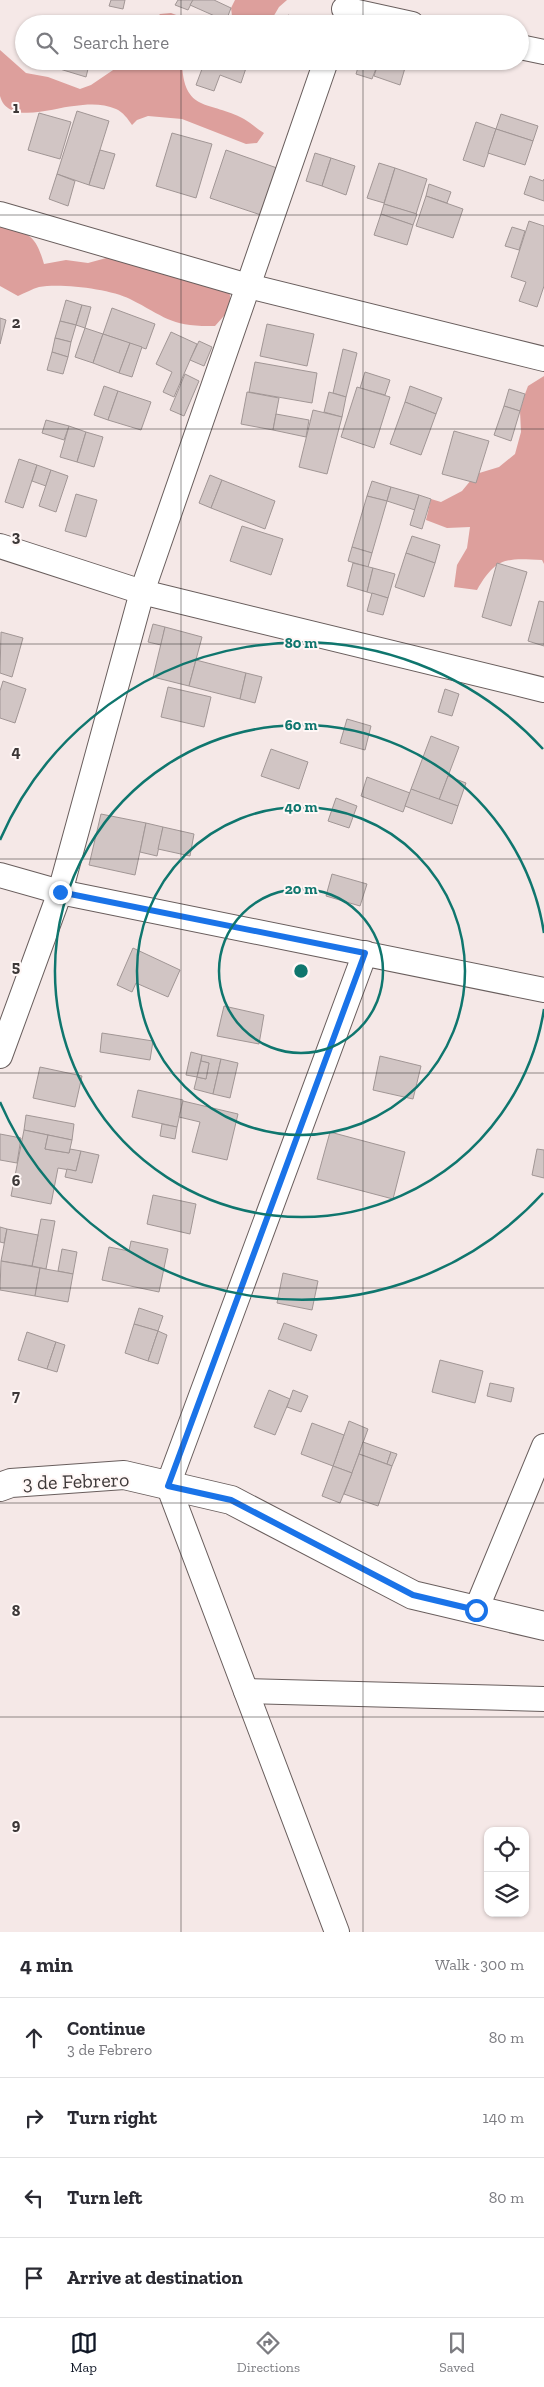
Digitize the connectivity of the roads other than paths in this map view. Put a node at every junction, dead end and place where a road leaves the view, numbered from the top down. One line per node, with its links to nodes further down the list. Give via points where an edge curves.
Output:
1 (343, 11): 2 (street)
2 (364, 15)
3 (529, 49): 4 (street)
4 (544, 52)
5 (323, 70): 7 (street)
6 (0, 214): 7 (street)
7 (248, 286): 8 (street); 10 (street)
8 (544, 359)
9 (0, 546): 10 (street)
10 (142, 592): 11 (street); 13 (street)
11 (544, 690)
12 (0, 875): 13 (street)
13 (60, 892): 14 (street); 16 (street)
14 (365, 953): 15 (street); 18 (street)
15 (544, 990)
16 (0, 1056)
17 (544, 1446): 20 (street)
18 (168, 1486): 19 (street, 3 de Febrero, via 124,1475 11,1483); 20 (street, 3 de Febrero, via 231,1500 413,1595); 22 (street)
19 (0, 1487)
20 (476, 1610): 21 (street, 3 de Febrero)
21 (544, 1626)
22 (246, 1691): 23 (street); 24 (street)
23 (544, 1700)
24 (338, 1932)

